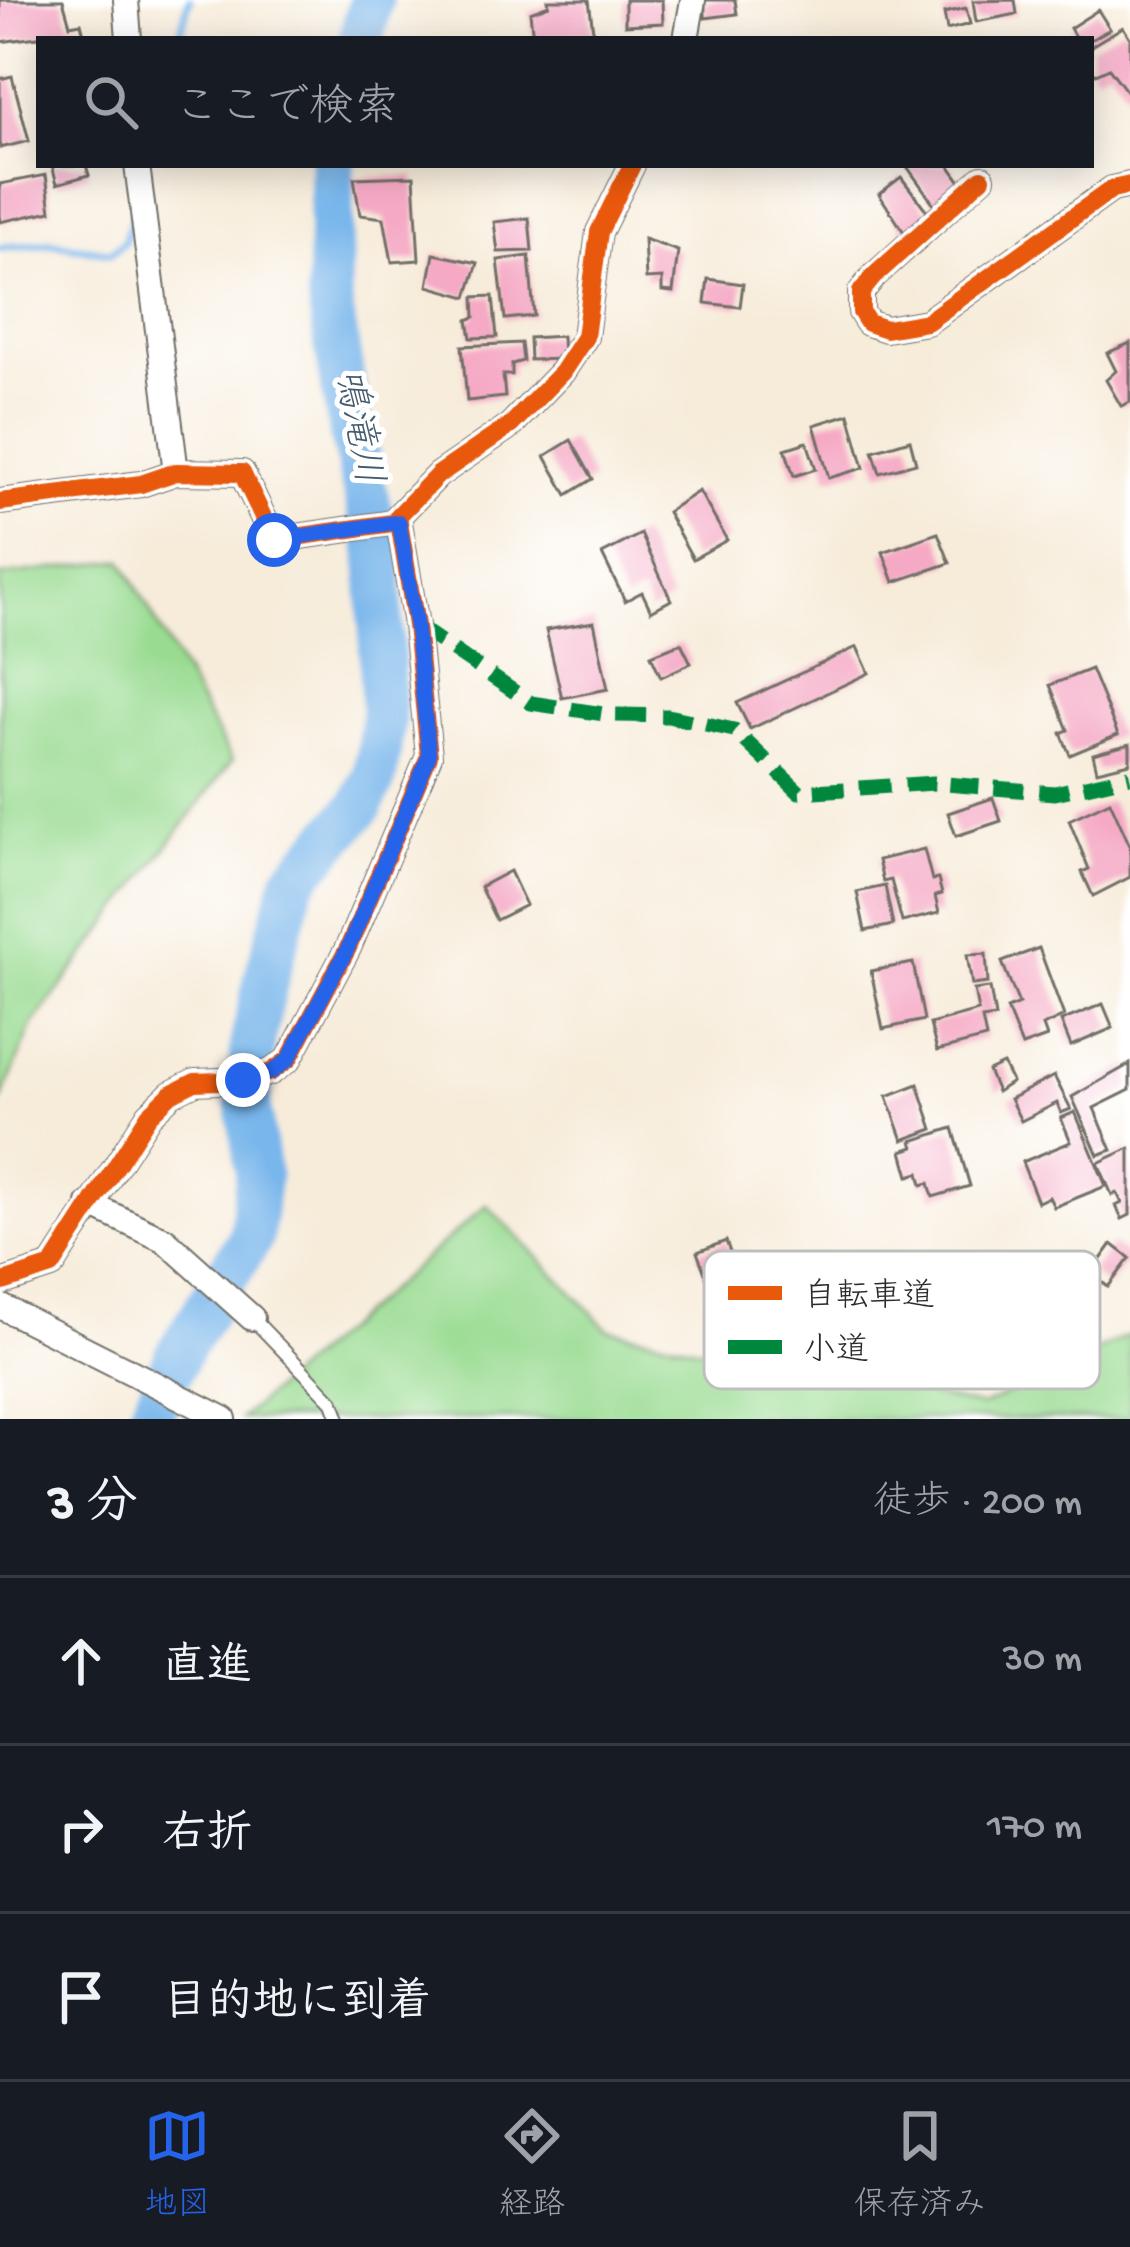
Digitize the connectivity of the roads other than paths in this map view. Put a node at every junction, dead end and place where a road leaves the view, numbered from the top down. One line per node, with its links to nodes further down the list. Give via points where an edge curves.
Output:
1 (126, 0): 3 (street)
2 (693, 0): 4 (street)
3 (128, 36)
4 (687, 36)
5 (137, 168): 9 (street)
6 (631, 168): 11 (street, via 599,232 585,337 511,425 438,475)
7 (982, 178): 8 (street, via 874,275 861,292 868,323 927,322 1112,189)
8 (1130, 185)
9 (176, 472): 10 (street); 11 (street, via 242,473 274,540)
10 (0, 502)
11 (399, 522): 12 (street, via 429,756 348,948 289,1059 272,1072 195,1082 171,1094)
12 (89, 1204): 13 (street, via 52,1266); 15 (street, via 165,1240)
13 (0, 1283)
14 (0, 1306): 16 (street)
15 (252, 1318): 17 (lane, via 333,1402)
16 (224, 1419)
17 (339, 1419)

